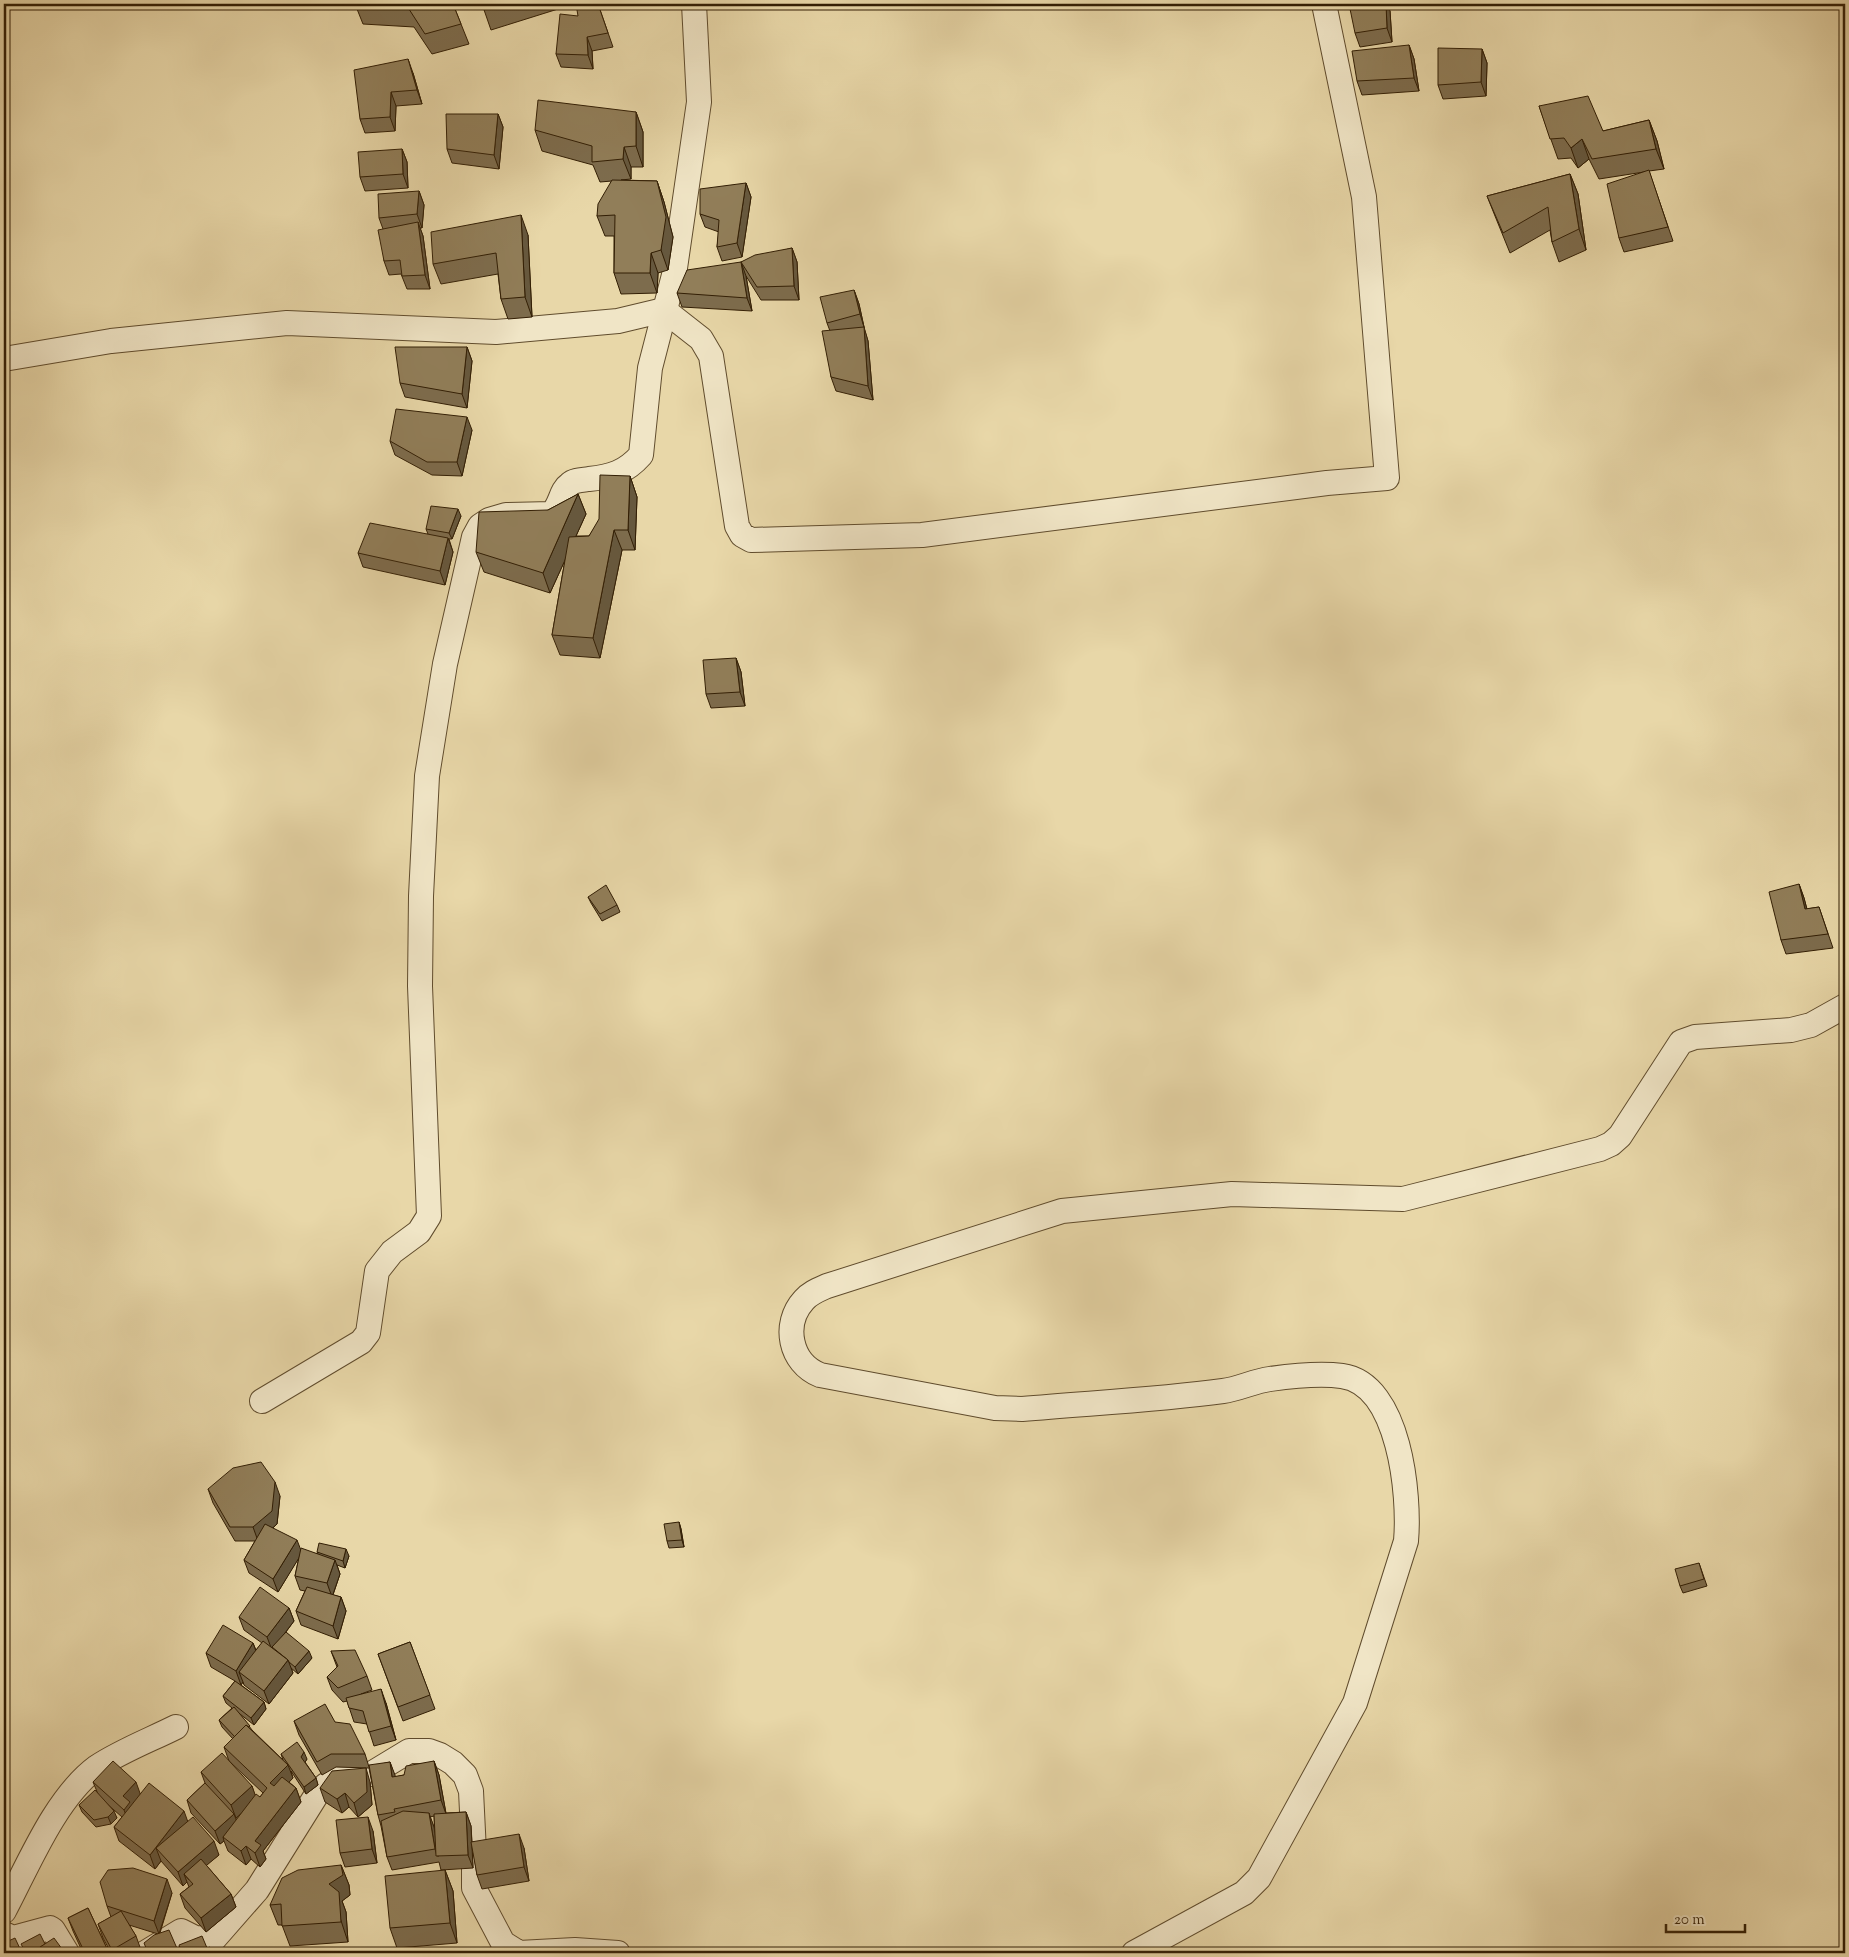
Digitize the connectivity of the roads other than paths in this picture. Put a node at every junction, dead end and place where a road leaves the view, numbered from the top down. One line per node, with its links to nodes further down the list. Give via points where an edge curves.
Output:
1 (694, 4): 3 (street, via 700,102 674,275)
2 (1324, 4): 3 (street, via 1364,197 1387,478 922,535 751,540 742,535 737,526 711,356 701,339)
3 (664, 310): 4 (street, via 618,321 496,332 287,323 111,341); 6 (street, via 650,368 641,455 611,477 571,482 551,514 506,515 489,520 474,536 445,664 427,776 420,986 428,1216 419,1232 392,1252 377,1271 368,1333 361,1342)
4 (4, 359)
5 (1845, 1006): 14 (street, via 1800,1028 1695,1037 1681,1042 1620,1136 1600,1149 1402,1199 1232,1194 1062,1211 827,1286 811,1293 803,1301 791,1324 794,1350 808,1370 820,1375 995,1408 1022,1409 1223,1391 1270,1379 1343,1376 1366,1387 1387,1414 1402,1473 1408,1522 1406,1541 1356,1703 1259,1878 1244,1893)
6 (262, 1401)
7 (176, 1727): 8 (street, via 104,1763 74,1788)
8 (4, 1911)
9 (4, 1934): 11 (street, via 13,1938 50,1928)
10 (571, 1951): 12 (street, via 519,1953 504,1943 474,1888 470,1791 464,1775 440,1755 429,1751 410,1751 371,1774 341,1777 326,1785 317,1794 257,1890 214,1939 195,1938 181,1931); 13 (street)
11 (67, 1953)
12 (145, 1953)
13 (618, 1953)
14 (1134, 1953)

